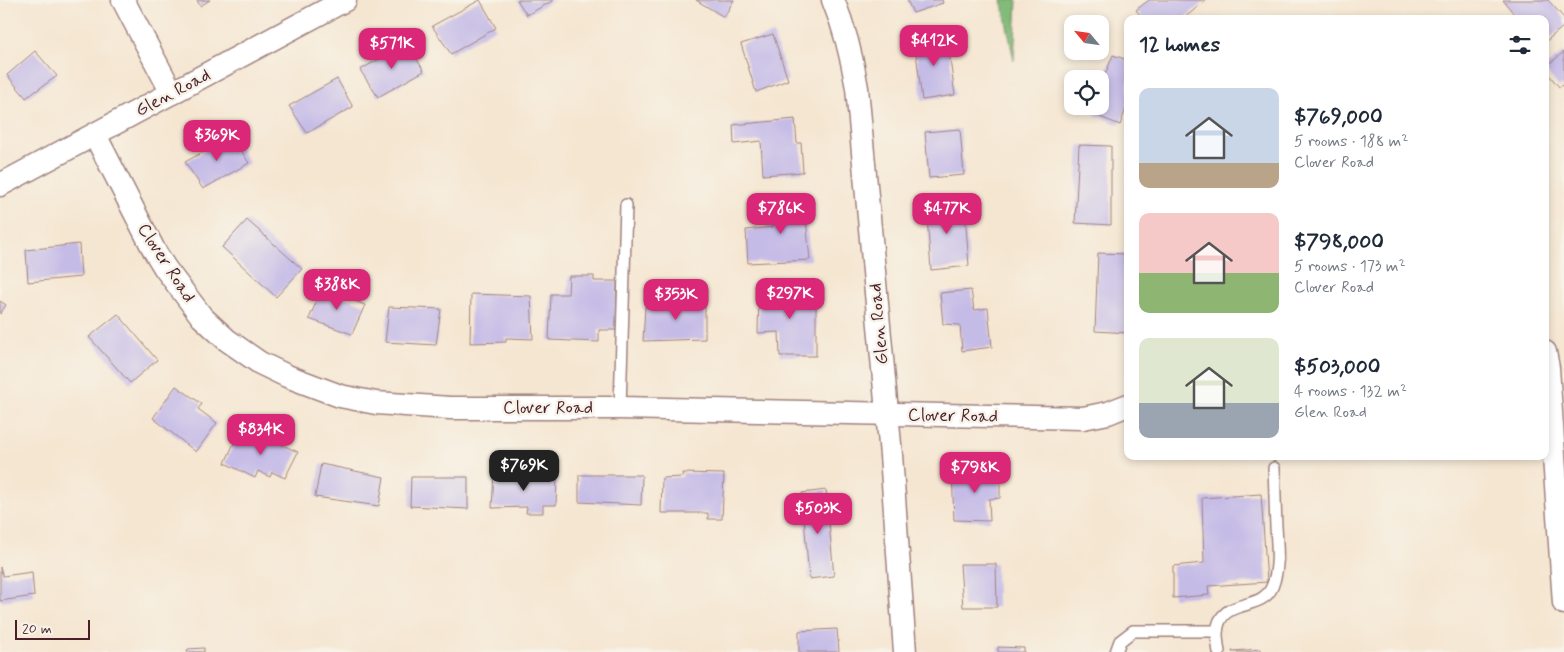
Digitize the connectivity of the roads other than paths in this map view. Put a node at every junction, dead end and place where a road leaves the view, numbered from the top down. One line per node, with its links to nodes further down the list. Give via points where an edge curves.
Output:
1 (123, 0): 4 (street)
2 (345, 0): 4 (street, Glen Road)
3 (833, 0): 11 (street, Glen Road, via 844,26 857,88)
4 (172, 93): 5 (street, Glen Road)
5 (95, 135): 6 (street, Glen Road); 10 (street, Clover Road, via 165,268 202,317 226,340 260,363 340,396 376,404 450,408)
6 (0, 185)
7 (626, 205): 10 (lane)
8 (1549, 383): 13 (street)
9 (1124, 407): 11 (street, Clover Road, via 1083,418)
10 (620, 408): 11 (street, Clover Road)
11 (887, 414): 15 (street, Glen Road)
12 (1274, 468): 14 (lane, via 1278,567 1271,589 1263,598 1232,608 1222,616)
13 (1564, 603)
14 (1217, 631): 16 (lane, via 1133,631 1120,641); 17 (lane)
15 (905, 652)
16 (1116, 652)
17 (1219, 652)

